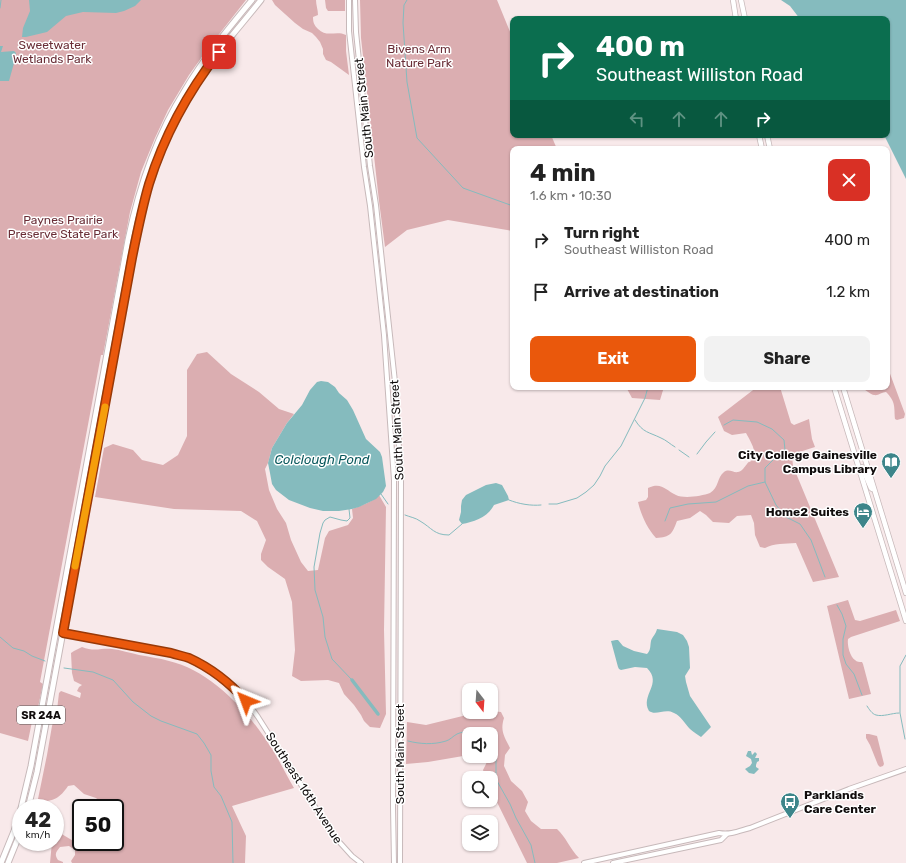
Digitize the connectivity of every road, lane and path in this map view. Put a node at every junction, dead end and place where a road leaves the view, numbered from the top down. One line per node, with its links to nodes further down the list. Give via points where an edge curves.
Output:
1 (252, 0): 7 (highway)
2 (261, 0): 10 (highway)
3 (349, 0): 11 (main road, South Main Street)
4 (355, 0): 12 (main road, South Main Street)
5 (733, 0): 8 (main road)
6 (741, 0): 9 (main road)
7 (242, 13): 10 (highway); 19 (highway, via 207,56 178,101 157,143 143,181 128,240)
8 (736, 16)
9 (744, 16)
10 (247, 17): 20 (highway, via 190,94 171,129 155,168 141,211)
11 (349, 21): 12 (main road); 14 (main road, South Main Street)
12 (355, 21): 13 (main road, South Main Street)
13 (362, 91): 14 (main road); 26 (main road, South Main Street, via 395,382 401,480)
14 (356, 92): 25 (main road, South Main Street, via 384,335 394,480)
15 (835, 390): 18 (main road)
16 (844, 390): 17 (main road)
17 (854, 422): 18 (main road); 22 (main road)
18 (846, 425): 21 (main road)
19 (90, 449): 20 (highway); 29 (highway)
20 (96, 451): 30 (highway)
21 (858, 464): 22 (main road, via 861,465); 24 (main road)
22 (874, 491): 23 (main road)
23 (877, 499): 24 (main road); 27 (main road)
24 (869, 501): 28 (main road)
25 (394, 571): 26 (main road); 31 (main road, South Main Street)
26 (400, 571): 32 (main road, South Main Street)
27 (906, 593)
28 (906, 621)
29 (56, 632): 30 (main road, Southeast 16th Avenue); 36 (highway, SR 24A)
30 (63, 633): 37 (highway, SR 24A); 46 (main road, Southeast 16th Avenue, via 171,653 188,658 222,678 235,689 258,717 333,835)
31 (394, 675): 32 (main road); 33 (main road, South Main Street)
32 (400, 676): 34 (main road, South Main Street)
33 (394, 768): 34 (main road); 38 (main road, South Main Street)
34 (400, 768): 39 (main road, South Main Street)
35 (906, 769): 40 (main road)
36 (23, 799)
37 (30, 799)
38 (393, 807): 39 (main road); 47 (main road, South Main Street)
39 (400, 808): 48 (main road, South Main Street)
40 (728, 834): 49 (main road, via 719,833); 50 (main road, via 721,840)
41 (12, 836): 42 (highway, SR 24A)
42 (10, 842): 44 (highway, SR 24A)
43 (13, 851): 45 (highway)
44 (1, 863)
45 (8, 863)
46 (361, 863)
47 (393, 863)
48 (400, 863)
49 (584, 863)
50 (613, 863)

